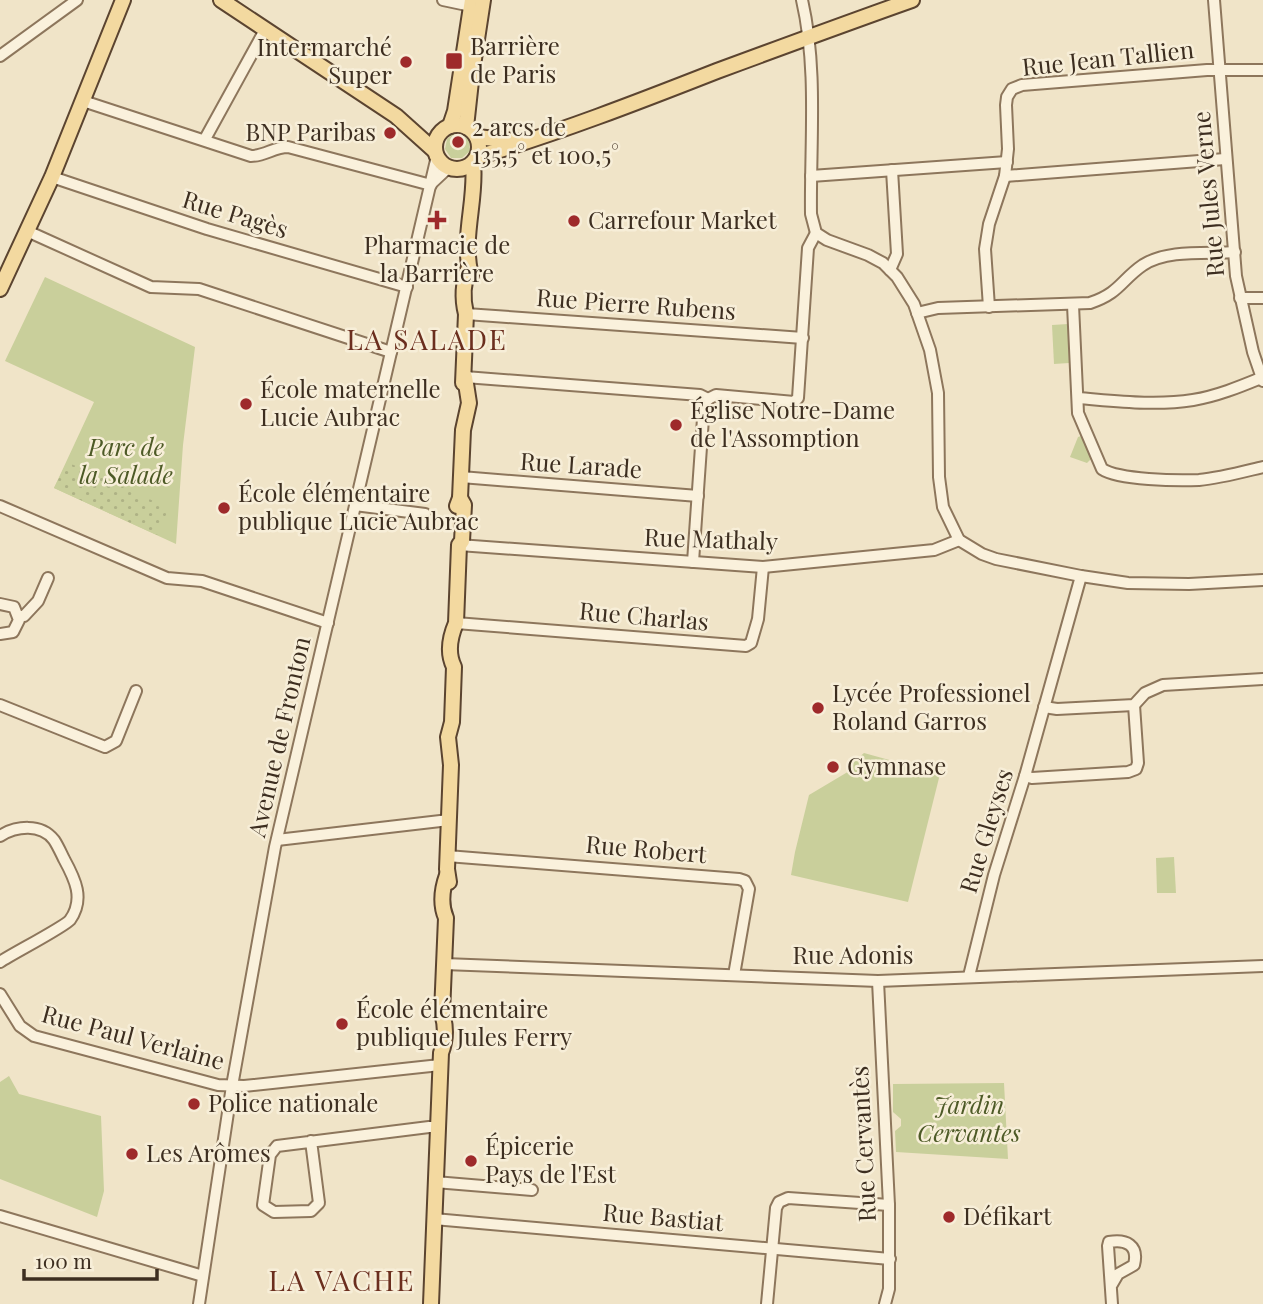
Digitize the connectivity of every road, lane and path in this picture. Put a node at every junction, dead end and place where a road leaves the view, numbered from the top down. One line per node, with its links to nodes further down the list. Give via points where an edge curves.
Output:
1 (77, 0): 11 (street)
2 (123, 0): 14 (main road)
3 (221, 0): 9 (main road)
4 (443, 0): 8 (street)
5 (802, 0): 10 (street)
6 (912, 0): 10 (main road)
7 (1214, 0): 12 (street, Rue Jules Verne)
8 (477, 4): 16 (main road, via 455,111); 17 (main road)
9 (265, 30): 15 (main road); 18 (street)
10 (809, 37): 19 (main road); 26 (street)
11 (0, 56)
12 (1220, 70): 13 (street); 21 (street, Rue Jules Verne); 23 (street, Rue Jean Tallien, via 1012,89 1007,97)
13 (1263, 70)
14 (83, 100): 18 (street); 28 (main road)
15 (396, 116): 16 (main road); 20 (main road)
16 (447, 128): 17 (main road); 20 (main road, via 436,139)
17 (472, 132): 19 (main road); 22 (main road, via 479,148)
18 (205, 139): 29 (street, via 251,156 288,147)
19 (523, 142): 22 (main road)
20 (436, 153): 24 (main road); 29 (street, Avenue de Fronton)
21 (1225, 159): 27 (street); 33 (street, Rue Jules Verne)
22 (475, 160): 24 (main road); 30 (main road)
23 (1007, 162): 25 (street); 27 (street, Rue Jean Tallien)
24 (453, 168): 29 (street); 30 (main road, via 467,196)
25 (892, 170): 26 (street); 34 (street, via 897,254)
26 (811, 176): 32 (street)
27 (1005, 176): 40 (street, Rue Jean Tallien, via 986,237)
28 (52, 177): 31 (main road); 35 (street, Rue Pagès, via 207,229)
29 (431, 184): 35 (street, Avenue de Fronton)
30 (470, 218): 42 (main road)
31 (27, 231): 36 (main road); 44 (street, via 151,287 212,292)
32 (816, 233): 34 (street, via 875,258); 43 (street, via 808,248)
33 (1235, 252): 37 (street, Rue Jules Verne); 39 (street, via 1165,257 1138,269 1105,298)
34 (891, 270): 41 (street)
35 (407, 287): 44 (street, Avenue de Fronton)
36 (0, 289)
37 (1240, 298): 38 (street); 46 (street, Rue Jules Verne)
38 (1263, 298)
39 (1073, 305): 40 (street); 48 (street)
40 (989, 307): 41 (street)
41 (917, 313): 55 (street, via 938,393 943,507)
42 (467, 314): 43 (street, Rue Pierre Rubens); 45 (main road)
43 (803, 338): 47 (street, via 794,402)
44 (391, 352): 52 (street, Avenue de Fronton)
45 (465, 377): 47 (street); 50 (main road, via 460,402)
46 (1262, 380): 48 (street, via 1194,400 1140,403)
47 (708, 398): 51 (street)
48 (1078, 398): 49 (street, via 1080,421 1105,471 1198,480)
49 (1263, 467)
50 (461, 477): 51 (street, Rue Larade); 56 (main road)
51 (698, 496): 57 (street)
52 (355, 505): 54 (street); 64 (street, Avenue de Fronton)
53 (0, 506): 64 (street, via 167,578 202,581)
54 (425, 514)
55 (959, 540): 58 (street, Rue Mathaly, via 934,550); 59 (street, via 996,559)
56 (459, 545): 57 (street, Rue Mathaly); 65 (main road)
57 (693, 562): 58 (street, Rue Mathaly)
58 (763, 567): 65 (street, Rue Charlas, via 758,619 746,646)
59 (1081, 576): 61 (street, via 1154,584); 71 (street, Rue Gleyses)
60 (48, 578): 63 (street, via 38,601)
61 (1263, 580)
62 (0, 604): 63 (street, via 14,607)
63 (19, 616): 66 (street, via 16,629)
64 (328, 623): 75 (street, Avenue de Fronton)
65 (456, 623): 73 (main road, via 450,659 454,667 448,737)
66 (0, 634)
67 (1263, 679): 70 (street, via 1163,685 1145,693)
68 (136, 691): 69 (street, via 116,741 105,747)
69 (0, 705)
70 (1134, 705): 71 (street); 72 (street, via 1136,769)
71 (1044, 707): 72 (street, Rue Gleyses)
72 (1025, 776): 81 (street, Rue Gleyses)
73 (449, 820): 75 (street); 76 (main road)
74 (0, 836): 77 (street, via 26,827 53,838 79,891 69,922)
75 (277, 841): 85 (street, Avenue de Fronton)
76 (447, 856): 78 (main road, via 442,889); 80 (street, Rue Robert, via 745,881 750,889)
77 (0, 962)
78 (444, 964): 80 (street, Rue Adonis); 84 (main road, via 437,1044)
79 (1263, 966): 81 (street, Rue Adonis)
80 (734, 975): 82 (street, Rue Adonis)
81 (969, 976): 82 (street, Rue Adonis)
82 (878, 981): 90 (street, Rue Cervantès)
83 (0, 994): 85 (street, Rue Paul Verlaine, via 20,1026 34,1035)
84 (440, 1059): 85 (street, Rue Paul Verlaine); 86 (main road)
85 (232, 1086): 95 (street, Avenue de Fronton)
86 (437, 1127): 87 (street); 88 (main road)
87 (311, 1141): 87 (street, via 318,1203 311,1211 274,1212 263,1205 270,1155 277,1146)
88 (435, 1182): 89 (street); 92 (main road)
89 (532, 1190)
90 (889, 1205): 93 (street, via 788,1198 776,1208); 94 (street, Rue Cervantès)
91 (0, 1216): 95 (street)
92 (434, 1219): 93 (street, Rue Bastiat); 98 (main road)
93 (772, 1249): 94 (street, Rue Bastiat); 99 (street)
94 (890, 1259): 100 (street, Rue Cervantès)
95 (203, 1276): 97 (street, Avenue de Fronton)
96 (1111, 1286): 101 (street)
97 (198, 1304)
98 (431, 1304)
99 (767, 1304)
100 (885, 1304)
101 (1112, 1304)

